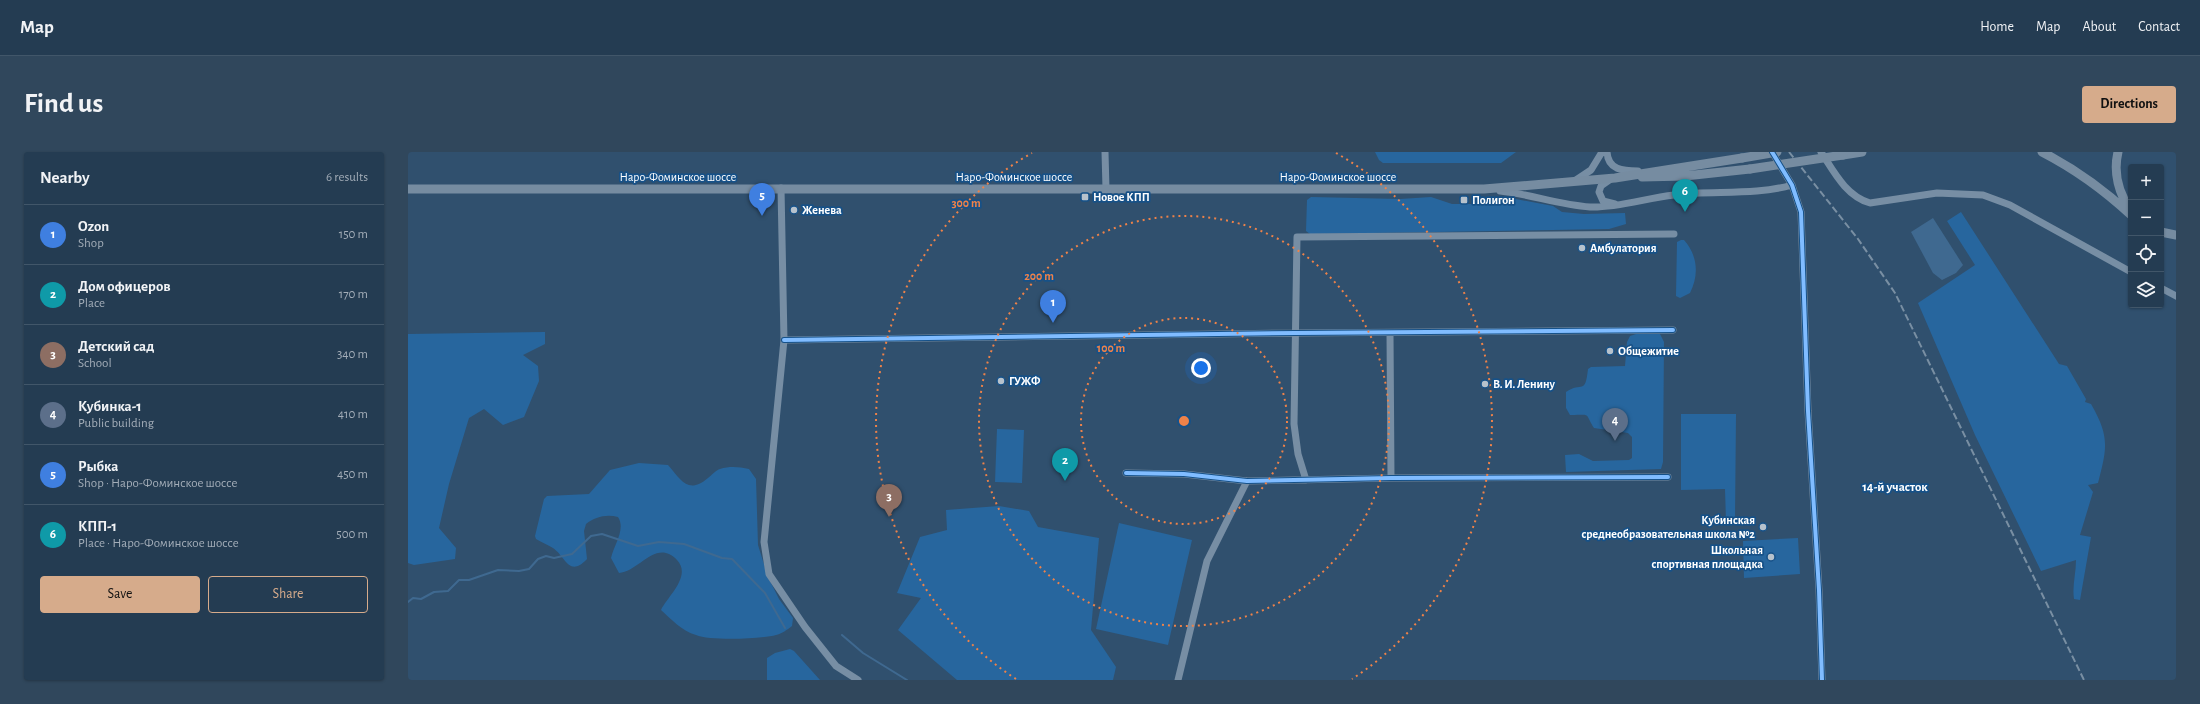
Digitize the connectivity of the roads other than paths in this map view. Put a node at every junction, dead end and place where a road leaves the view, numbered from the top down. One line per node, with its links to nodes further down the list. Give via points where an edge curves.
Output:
1 (1105, 152): 16 (street)
2 (1602, 152): 12 (street, via 1591,170)
3 (1607, 152): 10 (street, via 1614,168 1624,171)
4 (1772, 152): 13 (street)
5 (1777, 152): 10 (main road, Наро-Фоминское шоссе, bridge)
6 (1821, 152): 24 (street, via 1842,183 1860,200 1870,203 1937,194 1983,195 2010,205)
7 (1862, 152): 11 (main road, Наро-Фоминское шоссе, bridge, via 1685,176)
8 (2042, 152): 20 (main road, via 2068,165)
9 (2118, 152): 19 (main road, via 2117,175 2120,190)
10 (1648, 171): 11 (main road, Наро-Фоминское шоссе)
11 (1617, 178): 12 (main road, Наро-Фоминское шоссе); 18 (street, via 1600,186 1600,197 1608,203)
12 (1570, 183): 17 (main road, Наро-Фоминское шоссе)
13 (1792, 185): 18 (street, via 1770,190 1676,195); 38 (street, via 1801,212)
14 (782, 188): 15 (main road, Наро-Фоминское шоссе); 16 (main road, Наро-Фоминское шоссе); 30 (street)
15 (408, 189)
16 (1106, 189): 17 (main road, Наро-Фоминское шоссе)
17 (1484, 189): 18 (street, via 1522,193 1588,206 1606,207)
18 (1622, 204)
19 (2128, 205)
20 (2128, 212)
21 (2164, 233): 23 (main road)
22 (1674, 234): 28 (street, via 1297,237)
23 (2176, 235)
24 (2128, 270)
25 (2164, 290): 26 (street)
26 (2176, 296)
27 (1673, 330): 29 (street)
28 (1296, 333): 29 (street); 30 (street); 34 (street, via 1294,424 1298,454)
29 (1390, 333): 33 (street)
30 (784, 340): 36 (street, via 764,542 770,574 805,627 836,666)
31 (1126, 473): 35 (street, via 1184,474)
32 (1668, 477): 33 (street)
33 (1391, 478): 34 (street)
34 (1306, 480): 35 (street)
35 (1247, 481): 37 (street, via 1207,561)
36 (858, 680)
37 (1178, 680)
38 (1822, 680)

